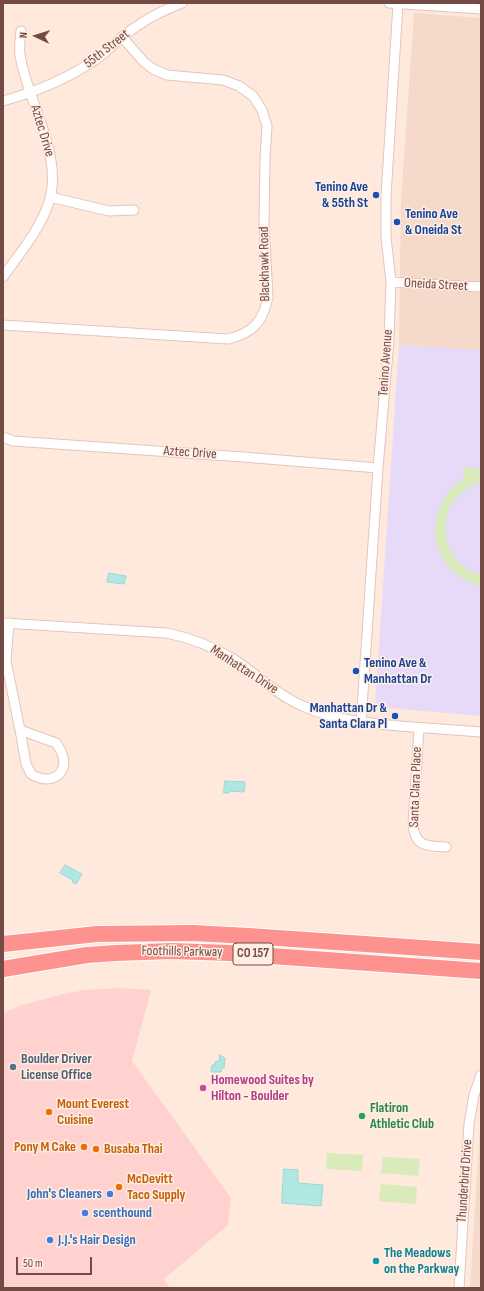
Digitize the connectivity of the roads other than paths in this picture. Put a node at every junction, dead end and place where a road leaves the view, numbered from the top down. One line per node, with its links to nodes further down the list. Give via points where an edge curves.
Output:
1 (182, 3): 5 (street, 55th Street, via 164,10)
2 (394, 3): 3 (street); 13 (street, Tenino Avenue, via 386,196 386,237)
3 (481, 9)
4 (21, 31): 6 (street, Aztec Drive, via 20,57)
5 (122, 37): 6 (street, 55th Street, via 97,59 79,70); 15 (street, Blackhawk Road, via 153,69 167,75 223,80 239,86 253,96 262,110 267,126 264,224 268,297 266,309 254,328 228,339)
6 (30, 92): 7 (street, 55th Street); 8 (street, 55th Street); 9 (street, Aztec Drive, via 51,155 53,177)
7 (3, 95)
8 (3, 101)
9 (50, 197): 10 (street, via 109,212); 11 (street, Aztec Drive, via 40,223)
10 (134, 210)
11 (7, 263): 12 (street, Aztec Drive)
12 (3, 277)
13 (391, 282): 14 (street, Oneida Street); 17 (street, Tenino Avenue)
14 (481, 287)
15 (3, 325)
16 (3, 437): 17 (street, Aztec Drive, via 13,441)
17 (378, 468): 19 (street, Tenino Avenue)
18 (6, 623): 19 (street, Manhattan Drive, via 181,636 208,645 232,659 274,691 304,707 328,716); 21 (street, via 6,662)
19 (361, 723): 20 (street, Manhattan Drive)
20 (419, 728): 22 (street, Manhattan Drive); 23 (street, Santa Clara Place, via 414,833 421,844)
21 (20, 730): 21 (street, via 26,764 31,774 46,779 54,778 62,772 63,757 56,743)
22 (481, 732)
23 (446, 847)
24 (3, 944): 25 (highway, Foothills Parkway / CO 157, via 97,934 193,933)
25 (481, 952)
26 (3, 969): 27 (highway, Foothills Parkway / CO 157, via 123,952 172,951)
27 (481, 971)
28 (481, 1075): 29 (street, Thunderbird Drive, via 474,1094 469,1124)
29 (459, 1288)

